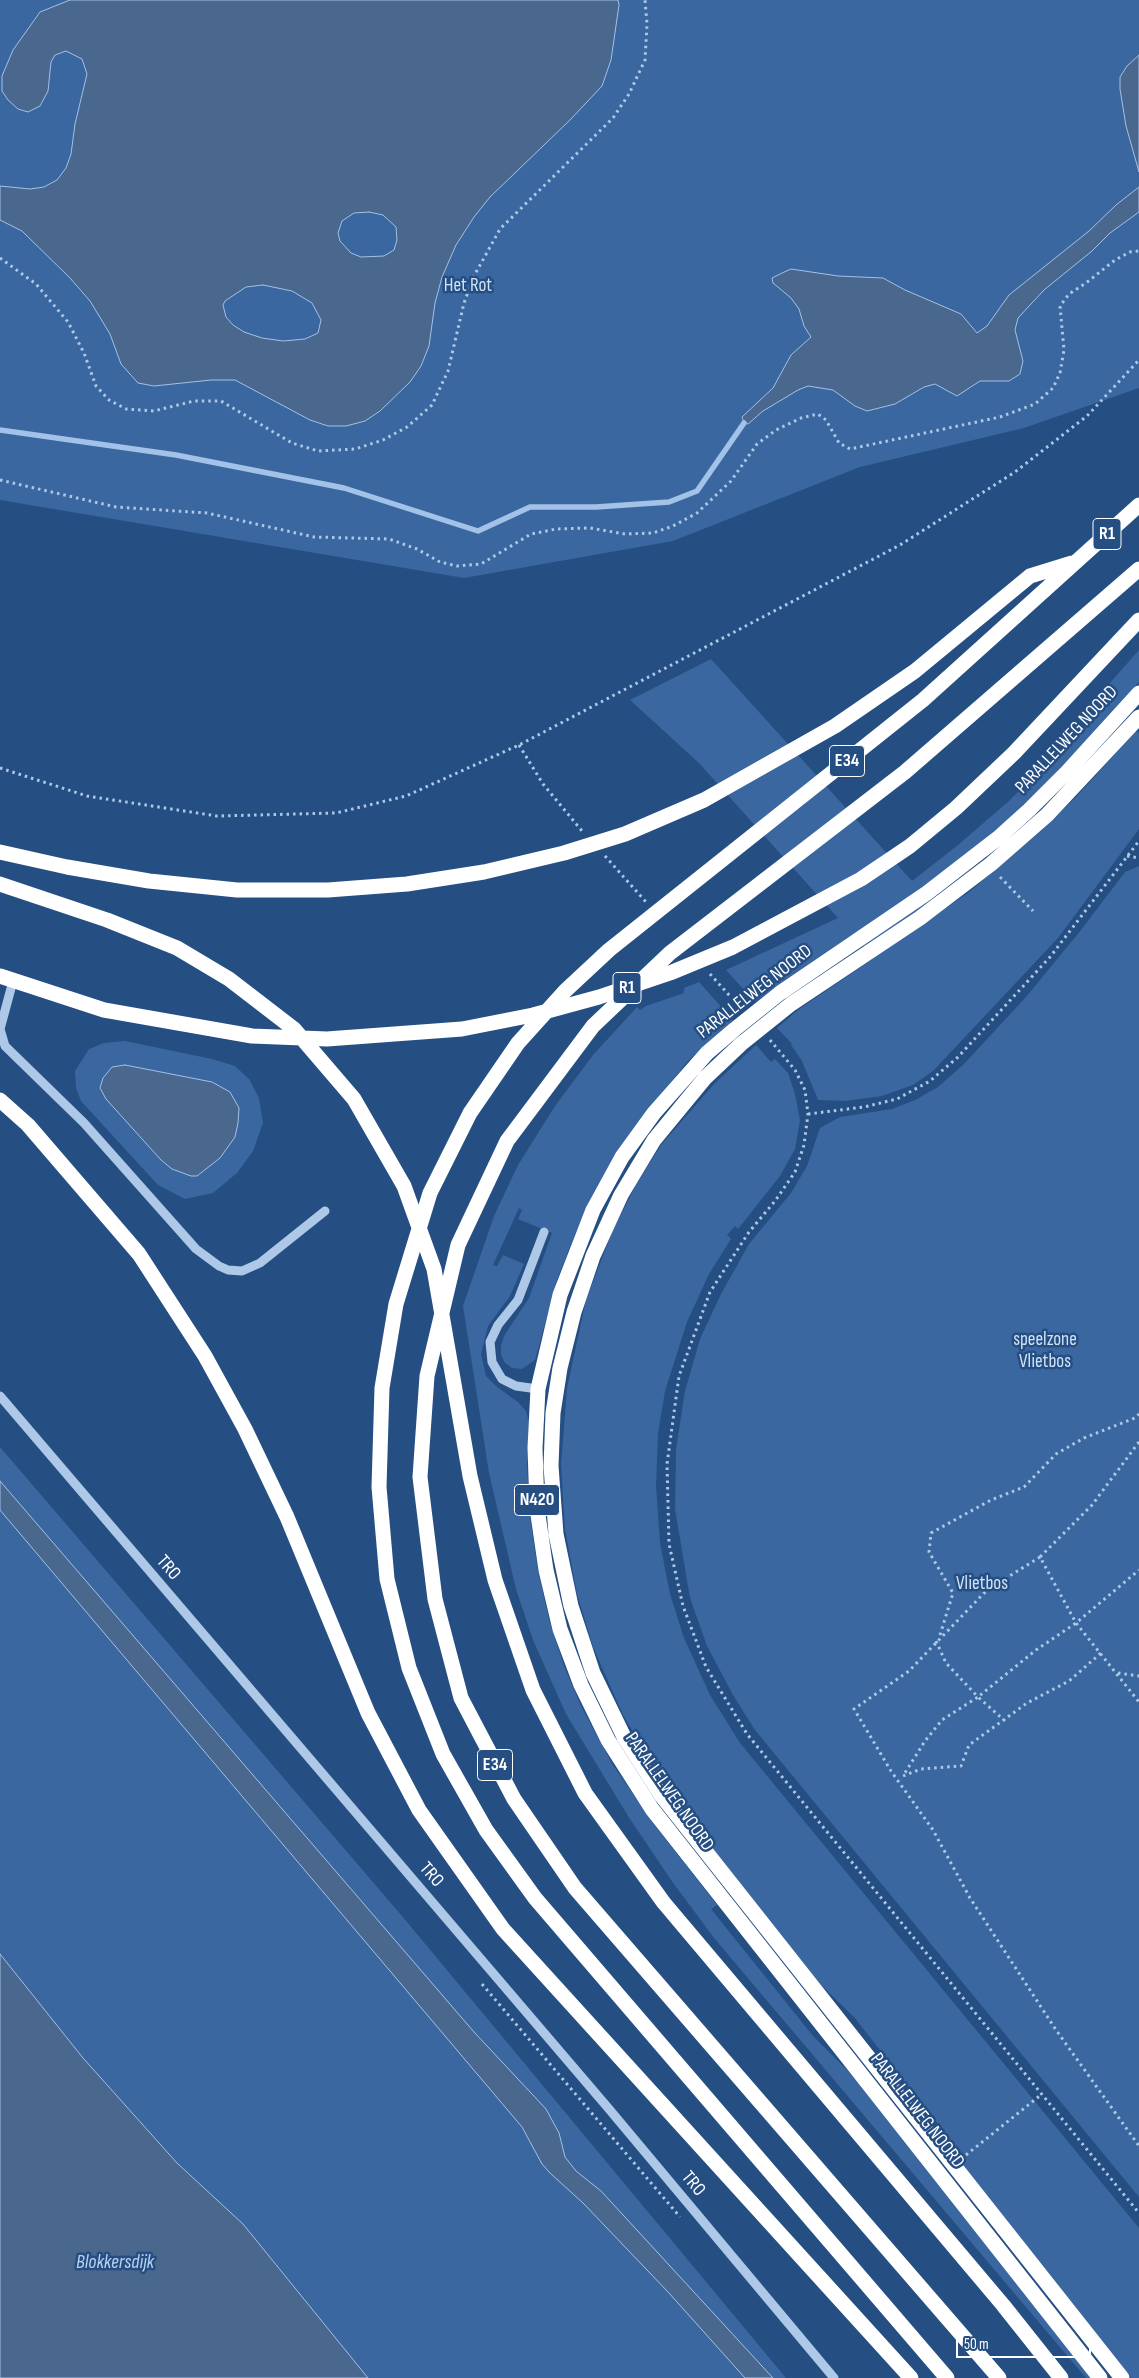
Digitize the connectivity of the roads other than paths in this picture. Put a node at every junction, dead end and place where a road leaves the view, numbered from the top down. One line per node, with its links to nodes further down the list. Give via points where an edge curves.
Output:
1 (1139, 505): 2 (highway, R1)
2 (1076, 562): 7 (highway, via 1030,576 914,671 835,726 704,800 625,834 564,853 484,872 407,884 310,890 237,890 149,881); 17 (highway, E34, via 923,700 609,950 565,991 518,1043 470,1113 430,1193 396,1304 382,1388 379,1487 387,1579 409,1668 443,1754 486,1830 535,1898)
3 (1139, 569): 18 (highway, E34, via 905,772 670,953 593,1026 503,1150 458,1245 427,1376 420,1477 434,1599 461,1698 514,1799 575,1888)
4 (1139, 620): 9 (highway, R1, via 1014,753 910,846 799,914 733,947 600,997 462,1029 327,1039 252,1036 182,1025 104,1010)
5 (1139, 693): 13 (highway, PARALLELWEG NOORD / N420, via 1067,772 998,838 927,893 780,993 708,1053 654,1113 622,1157 593,1210 560,1295)
6 (1139, 717): 21 (highway, PARALLELWEG NOORD / N420, via 1047,815 991,864 920,918 791,1004 741,1044 705,1078 654,1140 621,1195 593,1256 574,1312 553,1413 551,1466 556,1534 571,1606 593,1673 624,1737 672,1809)
7 (0, 852)
8 (0, 884): 19 (highway, via 107,920 177,948 229,980 294,1029 354,1099 404,1186 434,1269 470,1476 495,1580 533,1690 585,1793 664,1903)
9 (7, 978): 11 (lane, via 0,1029 5,1046 84,1123 196,1249 219,1266 242,1271 260,1264)
10 (0, 1100): 16 (highway, via 28,1125 139,1254 205,1356 245,1428 287,1517 368,1713 419,1810 441,1842 504,1929)
11 (325, 1211)
12 (544, 1232): 13 (lane, via 518,1300 490,1342 492,1362 502,1379 516,1386)
13 (538, 1389): 20 (highway, PARALLELWEG NOORD / N420, via 535,1448 537,1508 546,1570 567,1648 608,1740 652,1809)
14 (0, 1396): 15 (lane, TRO, via 610,2109)
15 (834, 2378)
16 (911, 2378)
17 (947, 2378)
18 (999, 2378)
19 (1061, 2378)
20 (1100, 2378)
21 (1122, 2378)

